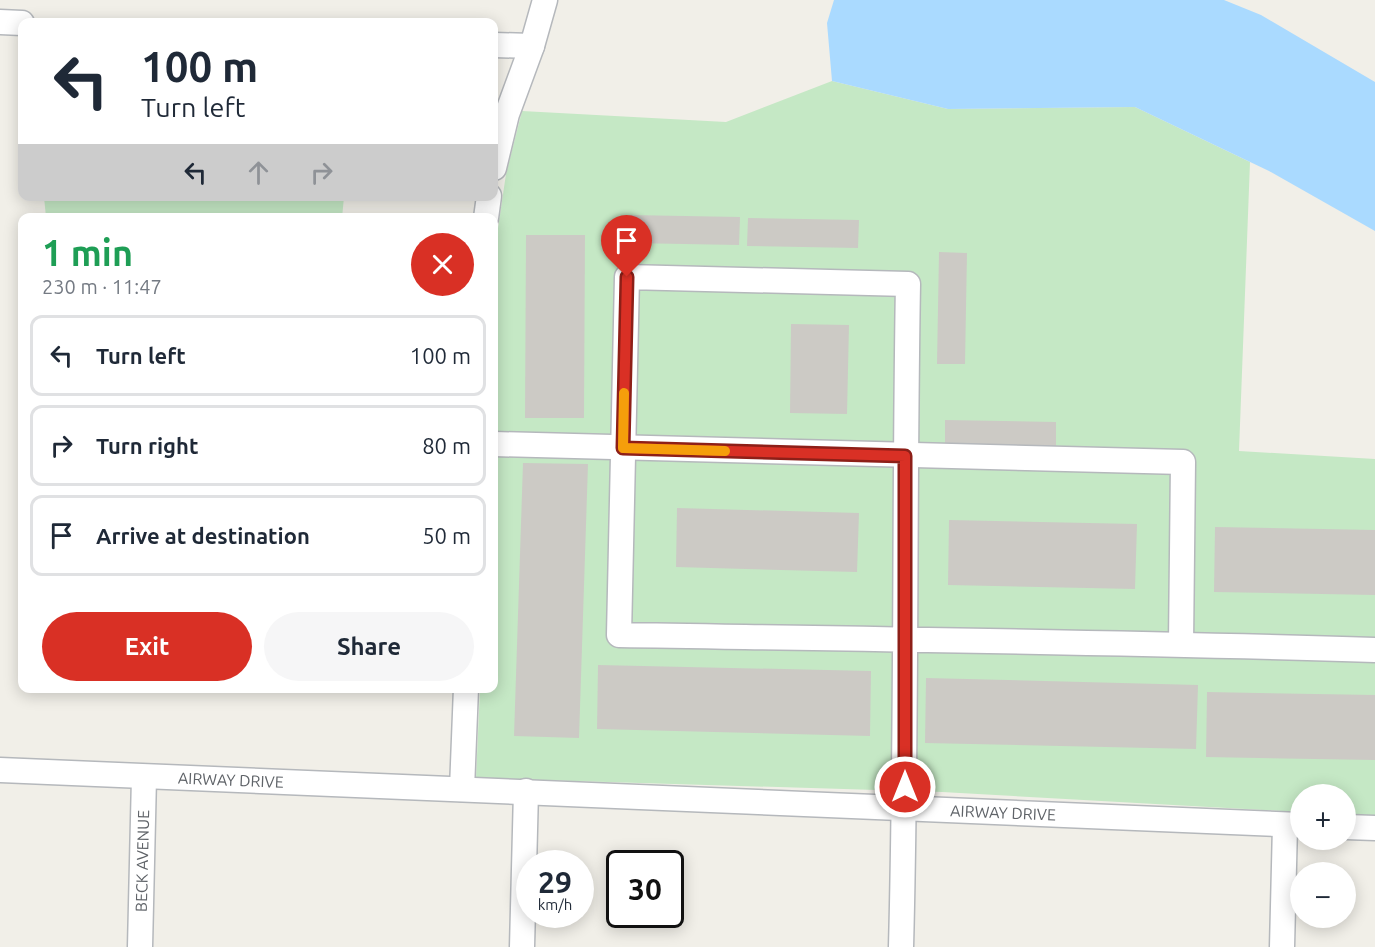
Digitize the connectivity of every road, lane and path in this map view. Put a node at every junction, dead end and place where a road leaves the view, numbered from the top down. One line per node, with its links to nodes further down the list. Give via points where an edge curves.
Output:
1 (545, 0): 5 (street)
2 (0, 22): 3 (street)
3 (18, 23)
4 (498, 45): 5 (street)
5 (532, 46): 6 (street)
6 (498, 151)
7 (498, 444): 8 (street)
8 (623, 448): 9 (street); 9 (street, via 627,277 908,284); 10 (street, via 619,635)
9 (905, 456): 10 (street); 11 (street, via 1183,462)
10 (906, 639): 11 (street); 18 (street)
11 (1181, 644): 12 (street)
12 (1375, 650)
13 (466, 693): 16 (street)
14 (0, 770): 15 (street, AIRWAY DRIVE)
15 (144, 777): 16 (street, AIRWAY DRIVE); 23 (street, BECK AVENUE)
16 (462, 789): 17 (street, AIRWAY DRIVE)
17 (526, 791): 18 (street, AIRWAY DRIVE); 24 (street)
18 (904, 808): 19 (street, AIRWAY DRIVE); 25 (street)
19 (1290, 825)
20 (1356, 827): 21 (street)
21 (1375, 828)
22 (1291, 850): 26 (street)
23 (140, 947)
24 (522, 947)
25 (901, 947)
26 (1282, 947)

